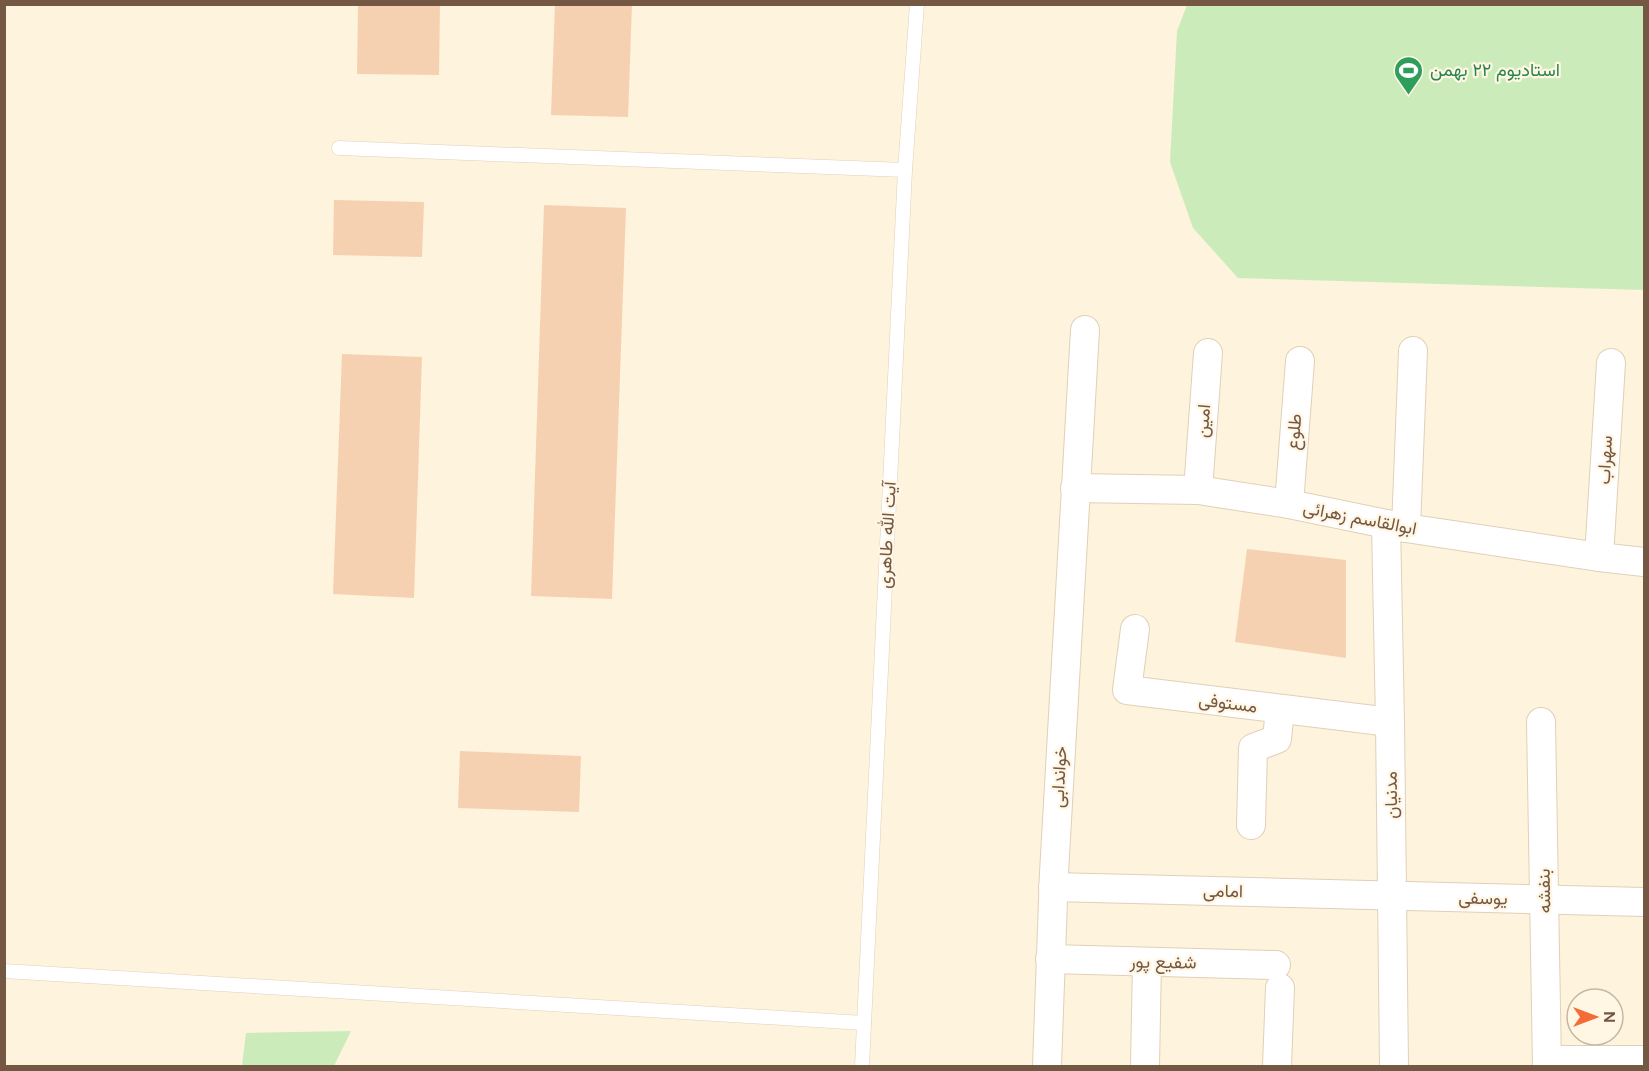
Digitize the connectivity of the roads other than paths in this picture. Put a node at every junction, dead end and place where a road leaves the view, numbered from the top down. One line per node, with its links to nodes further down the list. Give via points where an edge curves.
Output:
1 (917, 4): 3 (lane, آیت الله طاهری)
2 (339, 148): 3 (lane)
3 (905, 170): 27 (lane, آیت الله طاهری)
4 (1085, 330): 9 (street, خواندابی)
5 (1413, 351): 12 (street, مدنیان)
6 (1208, 353): 10 (street, امین)
7 (1300, 361): 11 (street, طلوع)
8 (1611, 363): 13 (street, سهراب)
9 (1075, 488): 10 (street, ابوالقاسم زهرائی); 20 (street, خواندابی)
10 (1198, 490): 11 (street, ابوالقاسم زهرائی)
11 (1289, 504): 12 (street, ابوالقاسم زهرائی)
12 (1396, 526): 13 (street, ابوالقاسم زهرائی); 17 (street, مدنیان)
13 (1599, 558): 14 (street, ابوالقاسم زهرائی)
14 (1644, 562)
15 (1135, 629): 16 (street, مستوفی, via 1127,690)
16 (1280, 709): 17 (street, مستوفی); 19 (street, via 1277,739 1253,748)
17 (1390, 722): 21 (street, مدنیان)
18 (1541, 722): 22 (street, بنفشه)
19 (1251, 825)
20 (1053, 887): 21 (street, امامی); 24 (street, خواندابی)
21 (1393, 896): 22 (street, یوسفی); 34 (street, مدنیان)
22 (1544, 899): 23 (street, یوسفی); 29 (street, بنفشه)
23 (1644, 902)
24 (1050, 959): 25 (street, شفیع پور); 31 (street, خواندابی)
25 (1147, 962): 32 (street); 33 (street, شفیع پور, via 1278,976)
26 (4, 971): 27 (lane)
27 (864, 1023): 30 (lane, آیت الله طاهری)
28 (1644, 1060): 29 (street)
29 (1546, 1063)
30 (862, 1066)
31 (1047, 1066)
32 (1145, 1066)
33 (1277, 1066)
34 (1394, 1066)

